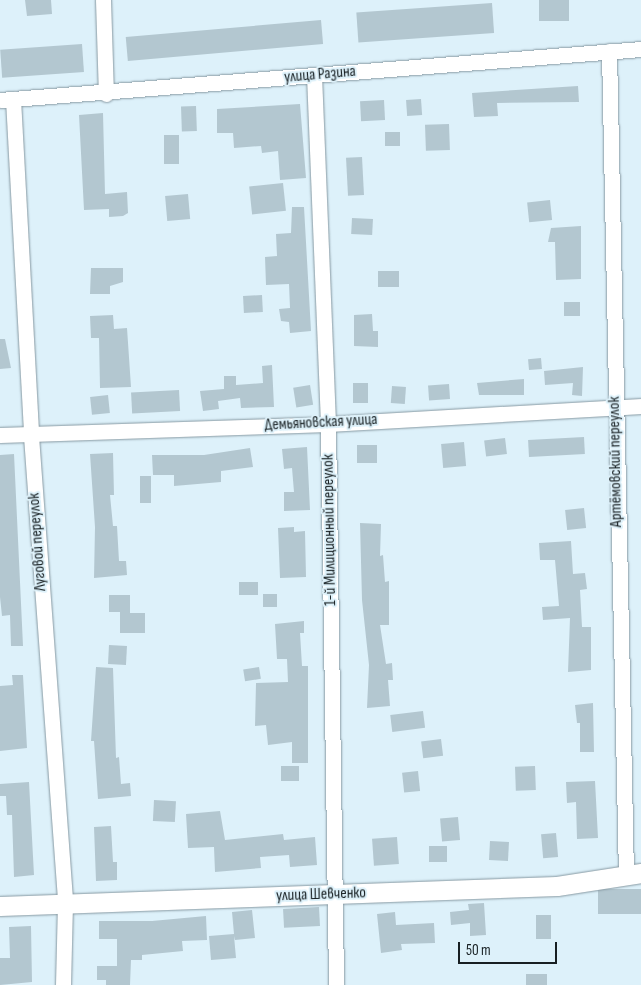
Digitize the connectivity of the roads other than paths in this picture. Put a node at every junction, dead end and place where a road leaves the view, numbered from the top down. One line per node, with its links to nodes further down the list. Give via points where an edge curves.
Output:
1 (103, 0): 5 (street)
2 (641, 50): 3 (street, улица Разина)
3 (609, 52): 4 (street, улица Разина); 7 (street, Артёмовский переулок)
4 (314, 75): 5 (street, улица Разина); 9 (street, 1-й Милиционный переулок)
5 (106, 94): 6 (street, улица Разина)
6 (6, 99): 11 (street, Луговой переулок)
7 (615, 406): 8 (street, Демьяновская улица); 9 (street, Демьяновская улица); 12 (street, Артёмовский переулок)
8 (641, 406)
9 (328, 424): 11 (street, Демьяновская улица); 13 (street, 1-й Милиционный переулок)
10 (0, 435): 11 (street, Демьяновская улица)
11 (31, 436): 14 (street, Луговой переулок)
12 (634, 873): 13 (street, улица Шевченко, via 557,886)
13 (337, 895): 14 (street, улица Шевченко); 17 (street, 1-й Милиционный переулок)
14 (64, 903): 15 (street, улица Шевченко); 16 (street, Луговой переулок)
15 (0, 906)
16 (63, 985)
17 (336, 985)

